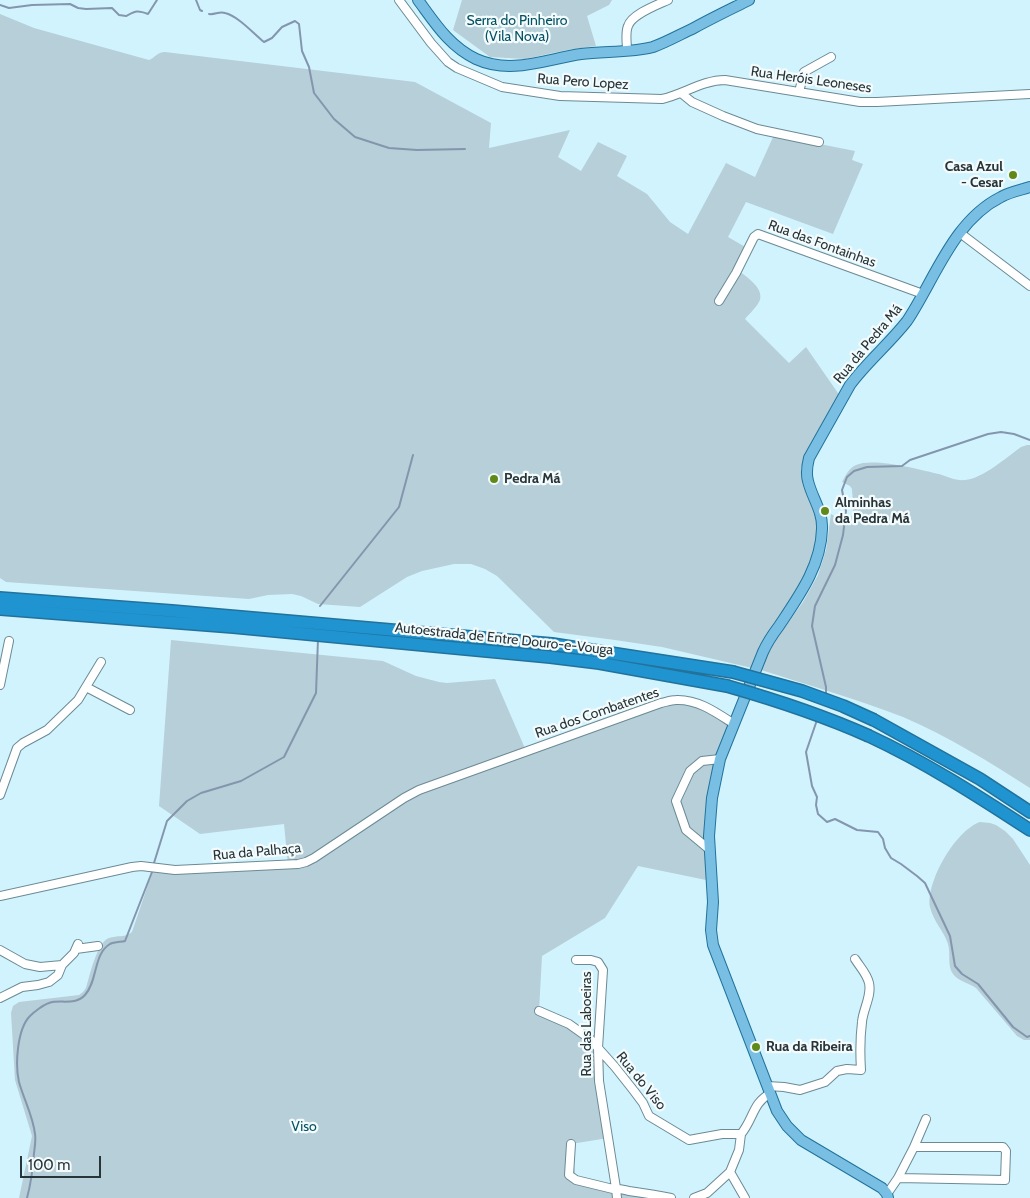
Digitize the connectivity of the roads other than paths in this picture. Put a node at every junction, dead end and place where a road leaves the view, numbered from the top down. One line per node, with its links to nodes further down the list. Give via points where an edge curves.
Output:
1 (399, 0): 8 (street, Rua Pero Lopez, via 448,62 502,87 560,96 657,99)
2 (418, 0): 5 (main road, via 451,42 463,52 494,64 512,66 580,54)
3 (668, 0): 5 (street, via 632,19 626,34)
4 (749, 0): 5 (main road, via 665,42)
5 (627, 50)
6 (831, 57): 7 (street, via 804,72)
7 (799, 92): 8 (street, Rua Heróis Leoneses, via 714,80); 9 (street, Rua Heróis Leoneses, via 860,102)
8 (681, 93): 10 (street, via 692,102 757,129)
9 (1030, 94)
10 (819, 142)
11 (1030, 187): 12 (main road, Rua da Pedra Má, via 1001,197 984,208)
12 (960, 233): 13 (street); 14 (main road, Rua da Pedra Má)
13 (1030, 286)
14 (923, 294): 15 (street, Rua das Fontainhas, via 758,234); 23 (main road, Rua da Pedra Má, via 900,330 850,385 809,458 808,481 822,524 817,557 802,591 766,646)
15 (719, 301)
16 (0, 598): 27 (highway, Autoestrada de Entre Douro-e-Vouga, bridge, via 552,644 733,672 802,691 874,720 980,779)
17 (0, 608): 28 (highway, Autoestrada de Entre Douro-e-Vouga, bridge, via 550,657 727,686 802,708 898,749)
18 (9, 642): 20 (street)
19 (101, 662): 21 (street)
20 (0, 685)
21 (86, 687): 22 (street); 26 (street, via 78,700 47,730 16,748)
22 (130, 710)
23 (734, 724): 24 (main road); 25 (street, Rua dos Combatentes, via 694,702 676,700)
24 (720, 759): 29 (main road, via 712,798); 29 (street, via 702,761 690,771 676,801 686,830)
25 (494, 763): 30 (street, Rua da Palhaça, via 419,790 306,862 175,870 141,866)
26 (0, 793)
27 (1030, 812)
28 (1030, 830)
29 (710, 850): 39 (main road, via 713,945)
30 (0, 896)
31 (98, 946): 35 (street, via 77,946)
32 (0, 950): 35 (street, via 26,964 40,967)
33 (855, 959): 39 (street, via 866,974 870,991 862,1020 860,1070 838,1071 825,1082 800,1090 784,1087)
34 (576, 960): 38 (street, Rua das Laboeiras, via 598,962 603,970)
35 (62, 965): 36 (street, via 58,975 49,982 22,987)
36 (0, 998)
37 (539, 1011): 38 (street, Rua do Viso, via 569,1024)
38 (598, 1048): 41 (street, Rua do Viso, via 634,1091 649,1116 672,1131 688,1140); 46 (street, Rua das Laboeiras, via 599,1081)
39 (769, 1090): 41 (street); 47 (main road, via 777,1111 801,1140 882,1188)
40 (926, 1118): 43 (street)
41 (741, 1134): 44 (street, via 740,1150)
42 (571, 1144): 46 (street, via 569,1175 576,1180)
43 (914, 1147): 45 (street); 45 (street, via 1003,1147 1006,1151 1005,1180)
44 (730, 1172): 50 (street, via 706,1193); 51 (street)
45 (898, 1178): 47 (street)
46 (616, 1188): 48 (street, Rua das Laboeiras); 49 (street)
47 (888, 1196)
48 (617, 1198)
49 (671, 1198)
50 (694, 1198)
51 (745, 1198)

